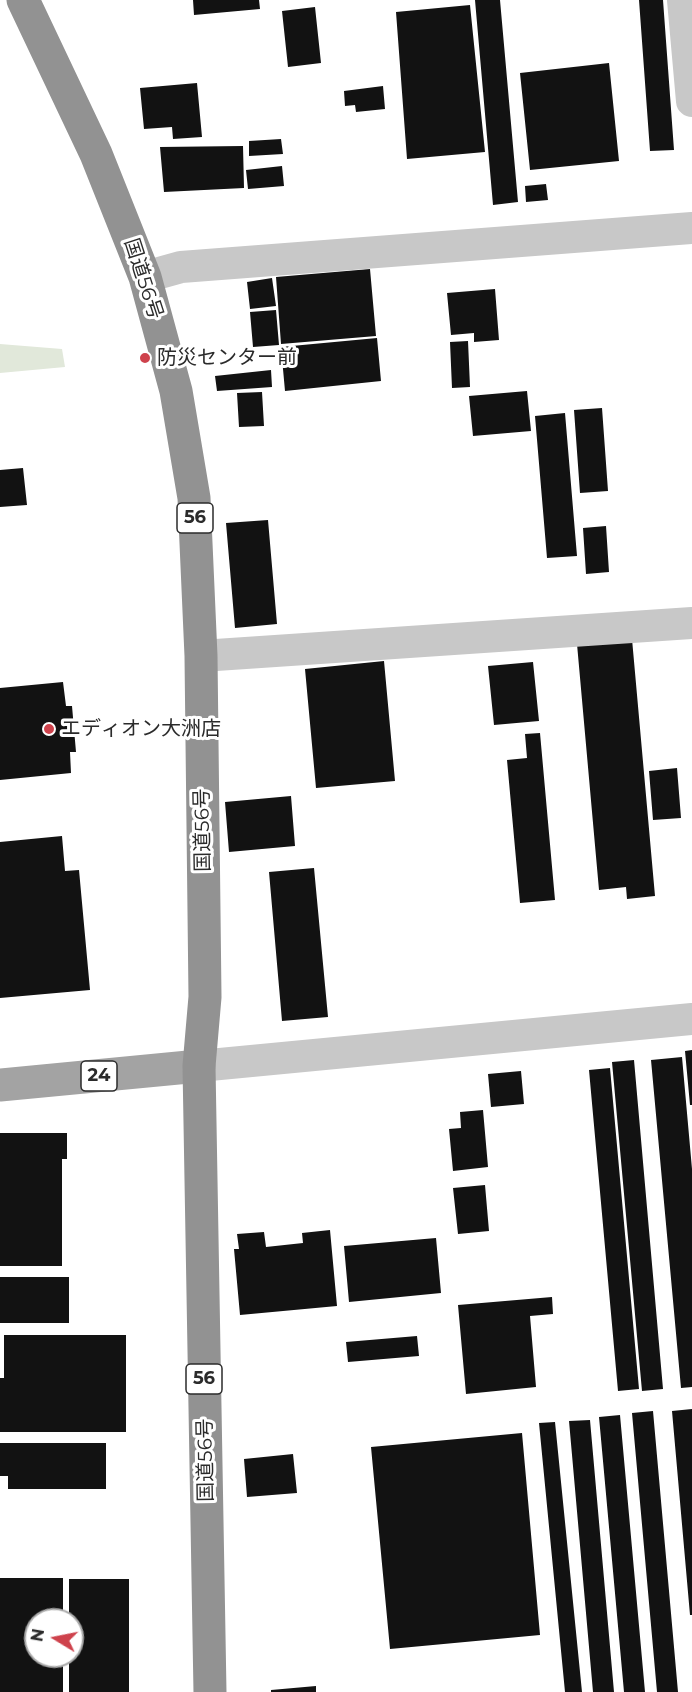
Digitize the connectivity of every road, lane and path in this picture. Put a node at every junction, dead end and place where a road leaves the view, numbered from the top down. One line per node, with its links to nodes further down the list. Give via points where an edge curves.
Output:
1 (23, 0): 5 (highway, 国道56号 / 56, via 96,154)
2 (683, 0): 3 (street)
3 (692, 101)
4 (692, 228): 5 (street, via 181,267)
5 (146, 277): 7 (highway, 国道56号 / 56, via 176,391 194,498)
6 (692, 623): 7 (street)
7 (201, 656): 9 (highway, 国道56号 / 56, via 205,997)
8 (692, 1019): 9 (street)
9 (199, 1066): 10 (main road, 24); 11 (highway, 国道56号 / 56)
10 (0, 1085)
11 (210, 1692)

